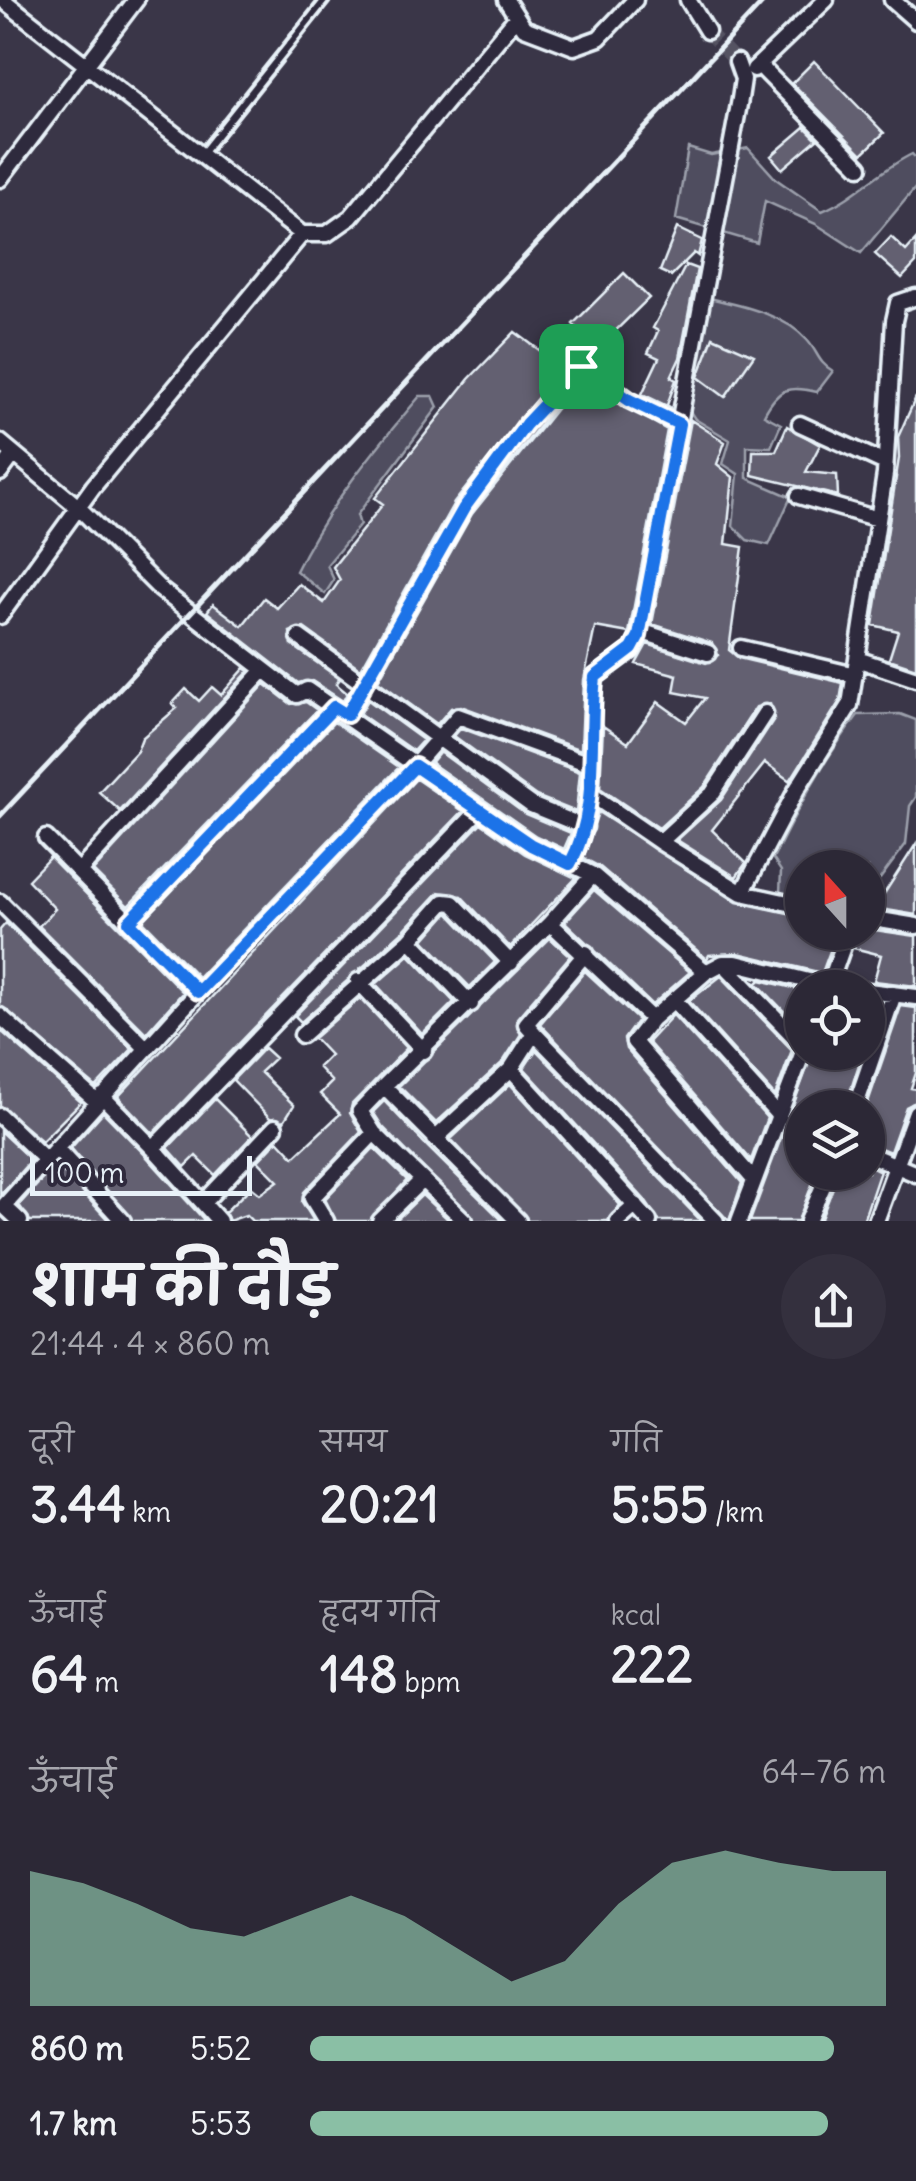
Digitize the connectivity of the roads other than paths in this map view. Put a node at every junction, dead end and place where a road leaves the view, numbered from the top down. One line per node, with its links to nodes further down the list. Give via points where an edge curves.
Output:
1 (3, 0): 14 (street)
2 (136, 0): 14 (street)
3 (325, 0): 16 (lane)
4 (506, 0): 9 (street)
5 (635, 0): 9 (street, via 588,46 524,28)
6 (688, 0): 11 (street)
7 (826, 0): 13 (street)
8 (892, 0): 10 (street)
9 (516, 18): 19 (street, via 351,217 326,234)
10 (916, 22)
11 (707, 31)
12 (737, 62): 15 (street)
13 (759, 65): 15 (street); 17 (street)
14 (84, 66): 16 (street); 18 (street)
15 (744, 78): 21 (street)
16 (201, 156): 19 (street)
17 (860, 167)
18 (0, 180)
19 (302, 234): 28 (street)
20 (916, 297): 25 (street, via 898,303 894,321)
21 (679, 424): 31 (street); 38 (street, via 629,400 588,369 574,369 464,508)
22 (800, 424): 25 (street)
23 (0, 442): 24 (street)
24 (14, 454): 26 (street); 28 (street)
25 (885, 463): 29 (street)
26 (0, 473)
27 (799, 496): 29 (street)
28 (78, 506): 30 (street); 36 (street, via 161,590)
29 (878, 519): 35 (street)
30 (0, 616)
31 (640, 631): 34 (street); 42 (street, via 632,649 595,677)
32 (300, 637): 38 (street)
33 (741, 648): 35 (street)
34 (708, 653)
35 (856, 667): 37 (street); 52 (street, via 846,717 797,790)
36 (264, 670): 39 (street, via 297,695 307,690); 50 (street)
37 (916, 679)
38 (364, 686): 39 (street); 41 (street)
39 (340, 711): 43 (street); 56 (street)
40 (765, 713): 48 (street, via 712,794)
41 (438, 736): 42 (street, via 452,718 464,716); 43 (street); 46 (street, via 530,805)
42 (589, 764): 44 (street)
43 (415, 766): 45 (street); 66 (street)
44 (588, 793): 46 (street); 48 (street)
45 (479, 810): 49 (street); 91 (street)
46 (585, 827): 49 (street)
47 (46, 838): 50 (street)
48 (660, 842): 52 (street)
49 (570, 864): 51 (street)
50 (79, 870): 56 (street)
51 (593, 875): 57 (street); 63 (street)
52 (742, 893): 54 (street)
53 (0, 902): 77 (street)
54 (785, 902)
55 (885, 921): 58 (street)
56 (129, 922): 66 (street)
57 (550, 923): 60 (street); 61 (street)
58 (916, 926)
59 (410, 940): 61 (street, via 448,902); 65 (street); 71 (street)
60 (586, 954): 73 (street); 75 (street, via 526,1024)
61 (511, 963): 71 (street)
62 (722, 963): 63 (street); 64 (street); 74 (street)
63 (706, 972): 70 (street)
64 (785, 974)
65 (358, 981): 76 (street); 78 (street)
66 (198, 992): 77 (street)
67 (885, 993): 68 (street)
68 (894, 994): 69 (street); 82 (street)
69 (916, 997)
70 (676, 1001): 73 (street); 86 (street)
71 (471, 1004): 78 (street)
72 (0, 1016): 83 (street)
73 (652, 1019): 97 (street, via 634,1042)
74 (785, 1028)
75 (534, 1033): 79 (street); 111 (street)
76 (302, 1036)
77 (146, 1048): 83 (street)
78 (424, 1051): 81 (street)
79 (511, 1069): 89 (street); 100 (street)
80 (797, 1070): 86 (street)
81 (384, 1086): 88 (street, via 360,1111); 89 (street)
82 (860, 1090)
83 (100, 1099): 90 (street); 91 (street)
84 (916, 1112): 94 (street)
85 (0, 1116): 92 (street)
86 (780, 1117): 97 (street)
87 (275, 1128): 99 (street)
88 (374, 1133): 96 (street); 105 (street, via 312,1198)
89 (435, 1140): 108 (street)
90 (56, 1148): 92 (street); 103 (street)
91 (154, 1148): 99 (street)
92 (45, 1160): 101 (street)
93 (885, 1160): 94 (street)
94 (896, 1164): 95 (street); 114 (street)
95 (916, 1174)
96 (422, 1180): 106 (street); 107 (street)
97 (754, 1180): 112 (street)
98 (822, 1190): 113 (street)
99 (202, 1204): 104 (street)
100 (636, 1204): 109 (street); 110 (street)
101 (1, 1206): 102 (street)
102 (20, 1221)
103 (122, 1221)
104 (220, 1221)
105 (326, 1221)
106 (380, 1221)
107 (465, 1221)
108 (518, 1221)
109 (618, 1221)
110 (649, 1221)
111 (716, 1221)
112 (739, 1221)
113 (808, 1221)
114 (876, 1221)

